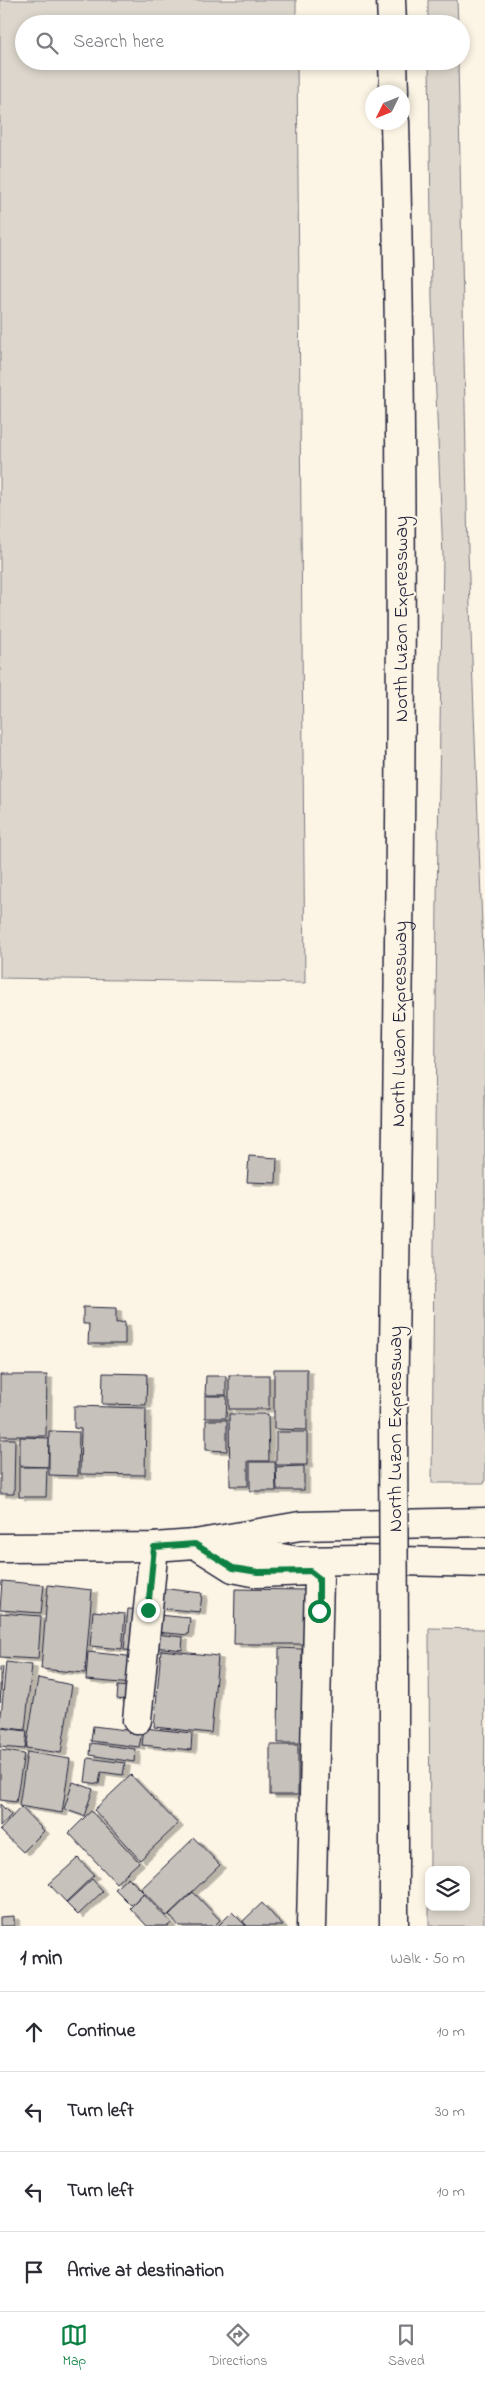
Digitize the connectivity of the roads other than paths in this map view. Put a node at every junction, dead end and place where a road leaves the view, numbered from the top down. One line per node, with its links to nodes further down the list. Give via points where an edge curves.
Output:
1 (391, 0): 2 (main road)
2 (392, 15)
3 (393, 70): 4 (main road)
4 (394, 85)
5 (395, 130): 13 (main road, North Luzon Expressway, bridge, via 399,299 401,886 393,1422)
6 (485, 1522): 7 (main road, via 300,1526)
7 (195, 1544): 8 (main road); 10 (main road, via 299,1561); 12 (main road, via 233,1568 258,1572 310,1571 319,1578)
8 (154, 1547): 9 (main road); 11 (main road)
9 (0, 1548)
10 (485, 1563)
11 (137, 1720)
12 (311, 1926)
13 (394, 1926)

